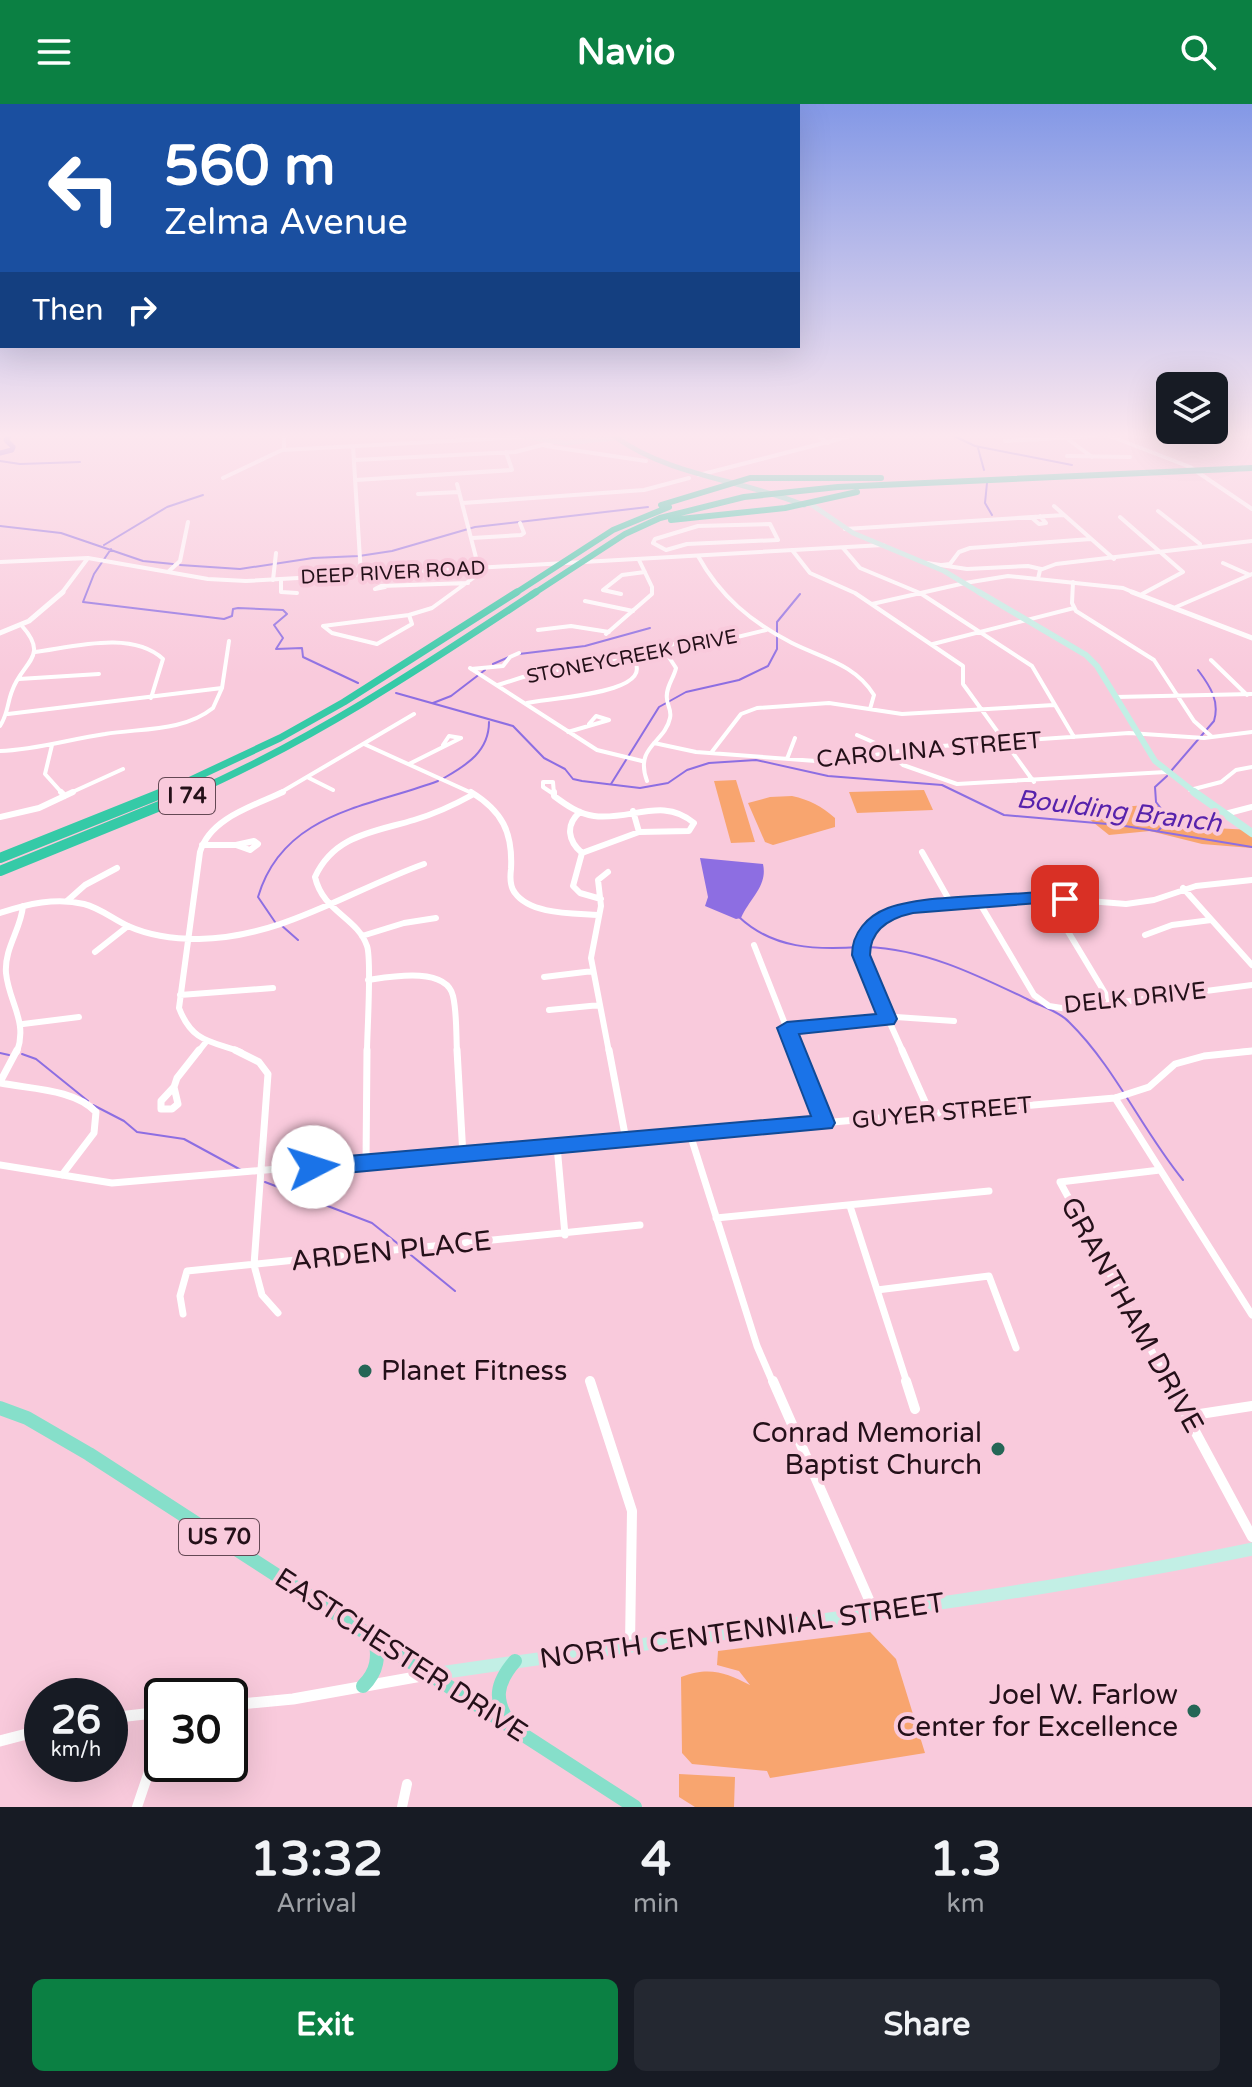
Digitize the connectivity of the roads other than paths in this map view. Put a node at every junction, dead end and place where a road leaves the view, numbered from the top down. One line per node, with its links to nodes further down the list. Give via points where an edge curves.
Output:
1 (358, 515): 47 (street)
2 (466, 515): 19 (street)
3 (637, 515): 18 (highway)
4 (644, 515): 18 (highway, I 74)
5 (669, 515): 29 (highway, I 74, via 644,523)
6 (711, 515): 29 (highway, via 665,521)
7 (826, 515): 17 (main road)
8 (1053, 515): 11 (street)
9 (1064, 515): 20 (street)
10 (1164, 515): 24 (street)
11 (1040, 516): 12 (street); 12 (street, via 1046,523)
12 (1031, 517): 17 (street)
13 (1120, 517): 28 (street)
14 (188, 522): 42 (street, via 180,561)
15 (520, 523): 19 (street, via 521,535)
16 (713, 525): 21 (street, via 770,524 778,540); 23 (street); 23 (street, via 679,531 653,543 666,550)
17 (845, 529): 25 (main road)
18 (607, 534): 137 (highway, I 74, via 280,738 162,795)
19 (472, 538): 40 (street)
20 (1091, 539): 34 (street); 38 (street, via 970,548 959,552)
21 (764, 541): 23 (street); 30 (street)
22 (1250, 542): 24 (street)
23 (720, 543)
24 (1200, 544): 28 (street)
25 (883, 545): 26 (street, DEEP RIVER ROAD); 39 (main road)
26 (843, 548): 27 (street, DEEP RIVER ROAD); 58 (street, via 860,568)
27 (792, 550): 30 (street, DEEP RIVER ROAD); 62 (street, via 810,573)
28 (1158, 550): 34 (street); 60 (street, via 1183,573)
29 (597, 552): 140 (highway, I 74, via 293,744 158,809)
30 (769, 552): 32 (street, DEEP RIVER ROAD)
31 (276, 553): 50 (street)
32 (698, 556): 35 (street, DEEP RIVER ROAD); 70 (street, via 719,590)
33 (88, 558): 36 (street, DEEP RIVER ROAD); 42 (street, DEEP RIVER ROAD); 68 (street, via 46,612)
34 (1114, 559): 41 (street)
35 (639, 560): 40 (street, DEEP RIVER ROAD); 44 (street)
36 (0, 562)
37 (1223, 563): 46 (street)
38 (951, 567): 39 (street); 41 (street)
39 (943, 568): 53 (main road)
40 (480, 569): 43 (street, DEEP RIVER ROAD); 52 (street)
41 (1041, 569): 49 (street)
42 (169, 571): 50 (street, DEEP RIVER ROAD, via 221,581)
43 (427, 572): 47 (street, DEEP RIVER ROAD); 54 (street)
44 (645, 572): 45 (street); 65 (street, via 653,592)
45 (627, 574): 55 (street); 59 (street, via 603,590)
46 (1251, 574): 63 (street)
47 (361, 575): 48 (street, DEEP RIVER ROAD)
48 (281, 579): 50 (street, DEEP RIVER ROAD); 57 (street, via 283,593)
49 (1038, 579): 51 (street); 53 (street, via 999,576)
50 (273, 580)
51 (1073, 582): 60 (street); 64 (street)
52 (468, 583): 54 (street); 66 (street, via 432,608)
53 (965, 583): 58 (street); 67 (main road)
54 (428, 584): 56 (street)
55 (631, 584)
56 (385, 587)
57 (297, 593)
58 (920, 593): 62 (street); 71 (street)
59 (621, 594)
60 (1142, 594): 63 (street)
61 (585, 601): 65 (street)
62 (872, 604): 75 (street)
63 (1176, 607): 73 (street)
64 (1074, 608): 67 (street); 87 (street, via 1148,656)
65 (633, 611): 69 (street, via 608,633 571,626)
66 (409, 615): 66 (street, via 330,623 323,626 377,644 412,624)
67 (1029, 621): 71 (street); 86 (main road, via 1092,660)
68 (22, 626): 72 (street); 77 (street, via 34,639)
69 (538, 630)
70 (766, 630): 76 (street, STONEYCREEK DRIVE); 91 (street, via 856,672 874,695)
71 (981, 632): 75 (street); 90 (street, via 1035,668)
72 (0, 633)
73 (1252, 638)
74 (229, 641): 84 (street)
75 (933, 644): 92 (street, via 963,666 963,684)
76 (663, 648): 79 (street, STONEYCREEK DRIVE); 105 (street, via 677,669 666,697 670,721)
77 (35, 652): 82 (street); 88 (street, via 117,644 149,647 163,659)
78 (519, 653): 83 (street, via 503,666 471,669)
79 (632, 658): 83 (street, STONEYCREEK DRIVE); 89 (street, via 637,672 618,689)
80 (1211, 660): 85 (street)
81 (99, 674): 82 (street)
82 (19, 679): 93 (street)
83 (498, 685): 89 (street)
84 (222, 688): 88 (street); 107 (street, via 216,706 192,720)
85 (1250, 694): 87 (street)
86 (1116, 697): 87 (street); 99 (main road)
87 (1179, 697): 102 (street)
88 (151, 698): 93 (street)
89 (527, 703): 97 (street)
90 (1054, 705): 92 (street); 101 (street)
91 (870, 709): 92 (street, via 902,714); 110 (street, via 829,703 753,709 741,714)
92 (981, 709): 104 (street)
93 (8, 714): 96 (street)
94 (414, 714): 106 (street)
95 (589, 724): 97 (street)
96 (0, 726)
97 (568, 732): 113 (street, via 608,755)
98 (1252, 732): 102 (street, CAROLINA STREET)
99 (1136, 733): 101 (street, CAROLINA STREET); 102 (street, CAROLINA STREET); 117 (main road)
100 (857, 735): 111 (street)
101 (1074, 737): 104 (street, CAROLINA STREET)
102 (1212, 737)
103 (795, 738): 112 (street)
104 (1005, 742): 111 (street, CAROLINA STREET); 120 (street)
105 (654, 743): 110 (street, CAROLINA STREET); 113 (street)
106 (364, 744): 114 (street); 118 (street)
107 (52, 745): 109 (street); 125 (street, via 45,774)
108 (443, 745): 114 (street)
109 (0, 751)
110 (711, 753): 112 (street, CAROLINA STREET)
111 (890, 753): 112 (street, CAROLINA STREET, via 829,762); 120 (street, via 903,765 957,784)
112 (787, 759)
113 (642, 761): 119 (street)
114 (409, 764): 124 (street)
115 (1252, 767): 122 (street)
116 (123, 769): 125 (street)
117 (1166, 772): 120 (street); 122 (main road)
118 (309, 778): 121 (street); 133 (street, via 225,820)
119 (647, 781)
120 (1034, 782)
121 (333, 790)
122 (1190, 790): 129 (main road)
123 (552, 793): 128 (street)
124 (472, 795): 150 (street, via 335,847 315,877 317,891); 152 (street, via 490,804 505,822 508,881 516,896 546,911)
125 (65, 796): 130 (street)
126 (1252, 807): 129 (street)
127 (633, 811): 128 (street, via 603,817); 131 (street); 131 (street, via 668,810 694,823 681,833)
128 (580, 812): 136 (street, via 569,829 574,847)
129 (1225, 814): 132 (main road)
130 (0, 817)
131 (639, 832): 136 (street)
132 (1252, 833)
133 (202, 845): 134 (street); 158 (street)
134 (236, 845)
135 (922, 852): 148 (street)
136 (582, 853): 145 (street, via 573,886)
137 (0, 858)
138 (424, 864): 150 (street)
139 (117, 868): 146 (street)
140 (0, 871)
141 (608, 872): 145 (street, via 596,887)
142 (1252, 880): 143 (street)
143 (1183, 888): 144 (street, via 1126,904); 154 (street)
144 (1053, 898): 147 (street); 168 (street)
145 (601, 899): 152 (street)
146 (67, 901): 149 (street); 155 (street, via 94,907)
147 (979, 902): 148 (street); 168 (street, DELK DRIVE, via 1038,999 1062,1009)
148 (952, 905): 172 (street, via 891,913 865,934 862,961)
149 (23, 906): 151 (street); 174 (street, via 23,923 6,968)
150 (329, 907): 157 (street); 158 (street, via 257,933)
151 (0, 913)
152 (598, 915): 162 (street, via 591,941)
153 (436, 918): 157 (street)
154 (1211, 920): 156 (street); 161 (street)
155 (128, 926): 158 (street); 160 (street)
156 (1145, 935)
157 (362, 936): 164 (street, via 368,947)
158 (188, 938): 167 (street)
159 (754, 945): 175 (street)
160 (95, 952)
161 (1252, 965)
162 (593, 971): 163 (street); 169 (street)
163 (544, 977)
164 (368, 980): 186 (street, via 424,976 441,981 453,993); 187 (street)
165 (1252, 985): 168 (street, DELK DRIVE)
166 (273, 988): 167 (street)
167 (180, 995): 176 (street, via 181,1018)
168 (1111, 1003)
169 (600, 1005): 170 (street); 184 (street)
170 (549, 1010)
171 (79, 1017): 174 (street)
172 (888, 1019): 173 (street, via 937,1016); 175 (street); 181 (street)
173 (954, 1021)
174 (23, 1024): 178 (street, via 18,1050)
175 (787, 1028): 182 (street)
176 (206, 1042): 179 (street, via 181,1070); 190 (street, via 255,1058 268,1074)
177 (1252, 1051): 180 (street, GUYER STREET, via 1175,1064 1149,1087)
178 (0, 1083): 191 (street, via 85,1100 94,1108 95,1133)
179 (174, 1087)
180 (1115, 1098): 181 (street, GUYER STREET); 189 (street)
181 (930, 1113): 182 (street, GUYER STREET)
182 (824, 1123): 183 (street, GUYER STREET)
183 (690, 1134): 184 (street, GUYER STREET); 194 (street)
184 (626, 1140): 185 (street, GUYER STREET)
185 (557, 1146): 186 (street, GUYER STREET); 196 (street)
186 (463, 1156): 187 (street, GUYER STREET)
187 (366, 1163): 190 (street, GUYER STREET)
188 (0, 1165): 191 (street, GUYER STREET)
189 (1160, 1170): 201 (street); 207 (street, GRANTHAM DRIVE, via 1060,1182)
190 (261, 1172): 191 (street, GUYER STREET, via 112,1183); 197 (street)
191 (62, 1175)
192 (989, 1191): 193 (street)
193 (850, 1206): 194 (street); 198 (street)
194 (716, 1218): 210 (street, via 757,1346)
195 (640, 1225): 196 (street, ARDEN PLACE)
196 (565, 1235): 197 (street, ARDEN PLACE)
197 (254, 1265): 199 (street, via 262,1295); 200 (street, ARDEN PLACE, via 187,1271 180,1296)
198 (877, 1290): 202 (street, via 989,1276); 206 (street)
199 (278, 1313)
200 (183, 1314)
201 (1252, 1315)
202 (1016, 1348)
203 (590, 1380): 212 (street, via 632,1511)
204 (1252, 1406): 207 (street)
205 (0, 1408): 211 (main road, EASTCHESTER DRIVE / US 70, via 89,1454)
206 (915, 1409)
207 (1187, 1416): 208 (street, GRANTHAM DRIVE)
208 (1252, 1537)
209 (1252, 1549): 210 (main road, NORTH CENTENNIAL STREET)
210 (876, 1615): 212 (main road, NORTH CENTENNIAL STREET)
211 (375, 1637): 214 (main road, EASTCHESTER DRIVE / US 70); 215 (main road, via 379,1661)
212 (630, 1645): 213 (main road, NORTH CENTENNIAL STREET)
213 (515, 1661): 214 (main road, NORTH CENTENNIAL STREET); 217 (main road, via 495,1694)
214 (433, 1674): 215 (street, NORTH CENTENNIAL STREET); 217 (main road, EASTCHESTER DRIVE / US 70)
215 (363, 1686): 216 (street, NORTH CENTENNIAL STREET)
216 (248, 1702)
217 (514, 1730): 224 (main road, EASTCHESTER DRIVE / US 70)
218 (24, 1735): 219 (street)
219 (0, 1741)
220 (145, 1782): 222 (street)
221 (407, 1784): 223 (street)
222 (137, 1807)
223 (402, 1807)
224 (635, 1807)

